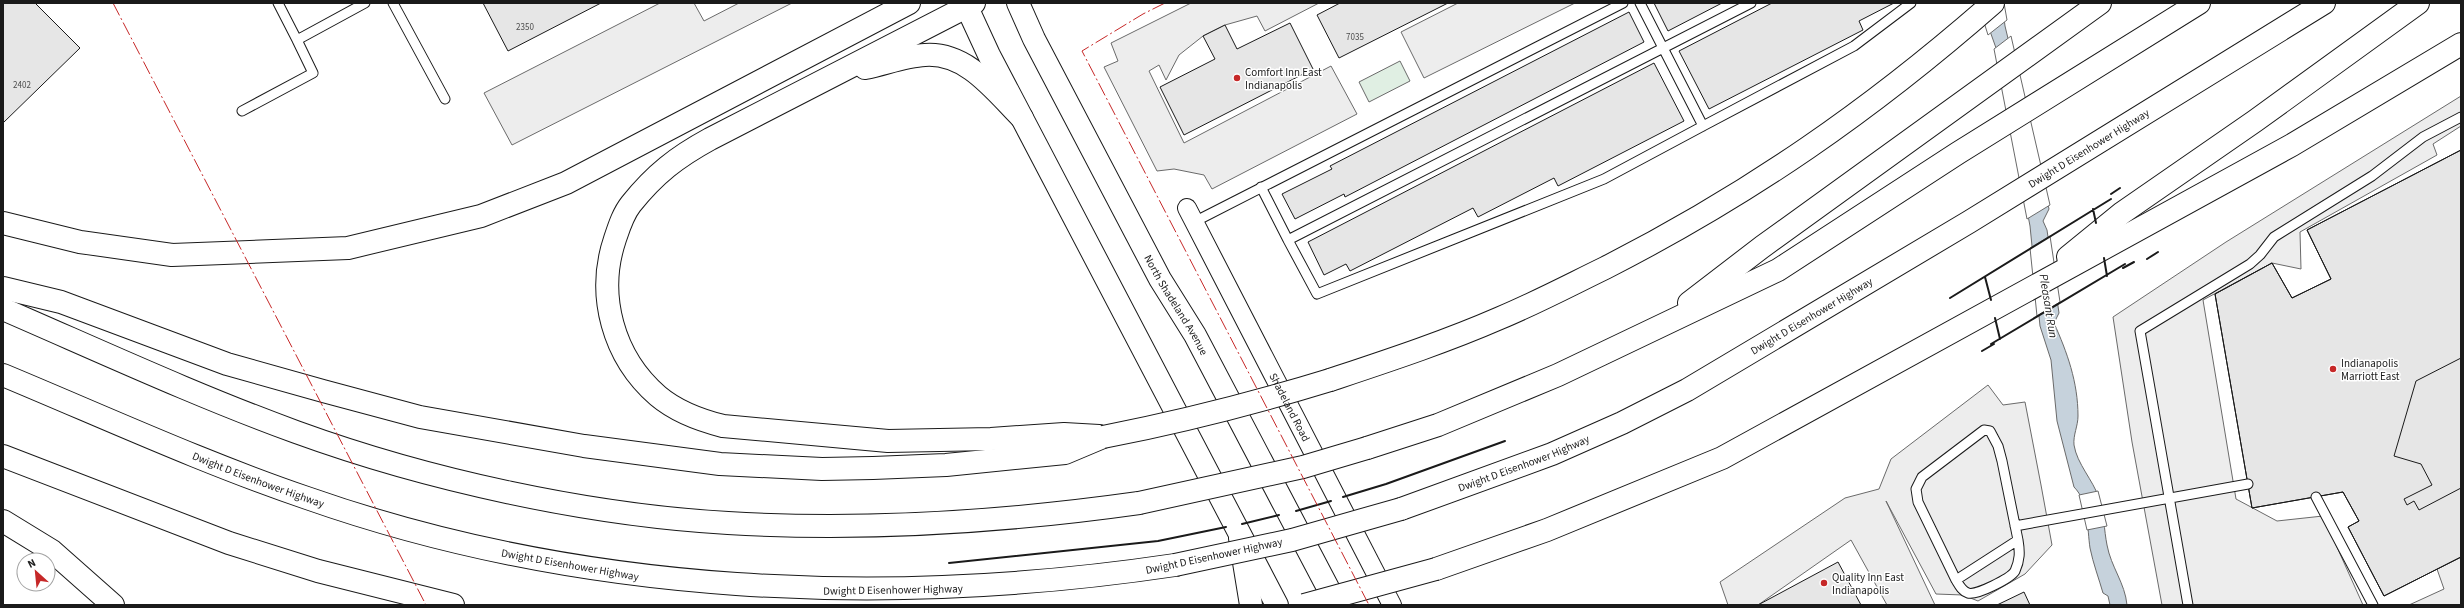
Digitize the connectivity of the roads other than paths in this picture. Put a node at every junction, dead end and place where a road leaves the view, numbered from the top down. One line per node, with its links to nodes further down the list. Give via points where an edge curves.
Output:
1 (278, 3): 17 (lane)
2 (365, 3): 17 (lane)
3 (393, 3): 22 (lane)
4 (874, 3): 18 (main road, via 870,10)
5 (908, 3): 18 (main road)
6 (1018, 3): 51 (main road, North Shadeland Avenue, via 1034,39 1160,279 1195,335)
7 (1623, 3): 27 (lane)
8 (1640, 3): 20 (lane)
9 (1751, 3): 20 (lane)
10 (1911, 3): 26 (lane, via 1854,46)
11 (1993, 3): 36 (main road, bridge, via 1874,101 1776,171 1694,221 1595,273 1502,318 1330,380 1223,411)
12 (2100, 3): 34 (main road, via 1762,247)
13 (2199, 3): 34 (main road, via 1958,153 1778,270)
14 (2324, 3): 35 (main road, Dwight D Eisenhower Highway, bridge, via 1969,222 1750,354 1655,407 1552,454 1401,509 1298,539 1175,565 1038,584 877,593 706,585 601,573 454,542 306,498 234,472)
15 (2418, 3): 31 (main road, via 2122,214)
16 (969, 4): 21 (main road); 25 (main road)
17 (297, 40): 23 (lane, via 313,73)
18 (834, 43): 29 (main road, via 566,183 481,216 348,248 172,255 80,242)
19 (2461, 44): 31 (main road, via 2292,145)
20 (1663, 48): 26 (lane); 30 (lane)
21 (833, 76): 25 (main road, via 915,56 938,55 961,61); 36 (main road, via 676,158 630,205 612,247 607,282 613,328 634,369 658,396 673,407 697,420 732,428 888,441 991,439 1064,434)
22 (445, 99)
23 (242, 111)
24 (2461, 117): 40 (lane, via 2423,137 2372,176 2274,237 2250,264 2140,331)
25 (1022, 118): 43 (main road)
26 (1703, 126): 30 (lane, via 1604,179 1317,294)
27 (1261, 187): 28 (lane); 30 (lane)
28 (1191, 215): 52 (street, Shadeland Road)
29 (3, 223)
30 (1288, 240)
31 (2100, 241): 50 (main road, bridge, via 2035,285 1722,458 1547,530 1436,569)
32 (3, 288): 36 (main road, via 60,302 227,364 323,391 420,417 584,446 720,464 822,469 879,468 946,465 1066,453)
33 (3, 309): 34 (main road, bridge, via 222,403 297,432 451,478 567,503 717,522 780,525 938,523 1052,514 1139,503 1303,467 1483,408 1594,360)
34 (1654, 330)
35 (3, 375)
36 (1103, 436)
37 (3, 456): 47 (main road, via 229,543 318,571)
38 (2248, 484): 40 (lane)
39 (2316, 497): 54 (lane)
40 (2168, 500): 42 (lane); 53 (lane)
41 (3, 521): 46 (main road, via 52,551)
42 (2015, 526): 44 (lane); 45 (lane, via 1998,446 1990,431 1984,430 1922,477 1916,489 1918,502)
43 (1240, 538): 48 (main road); 49 (main road)
44 (2018, 540): 45 (lane); 45 (lane, via 2019,560 2014,573 1977,594 1962,589)
45 (1956, 580)
46 (113, 605)
47 (453, 605)
48 (1251, 605)
49 (1276, 605)
50 (1304, 605)
51 (1336, 605)
52 (1392, 605)
53 (2188, 605)
54 (2373, 605)

